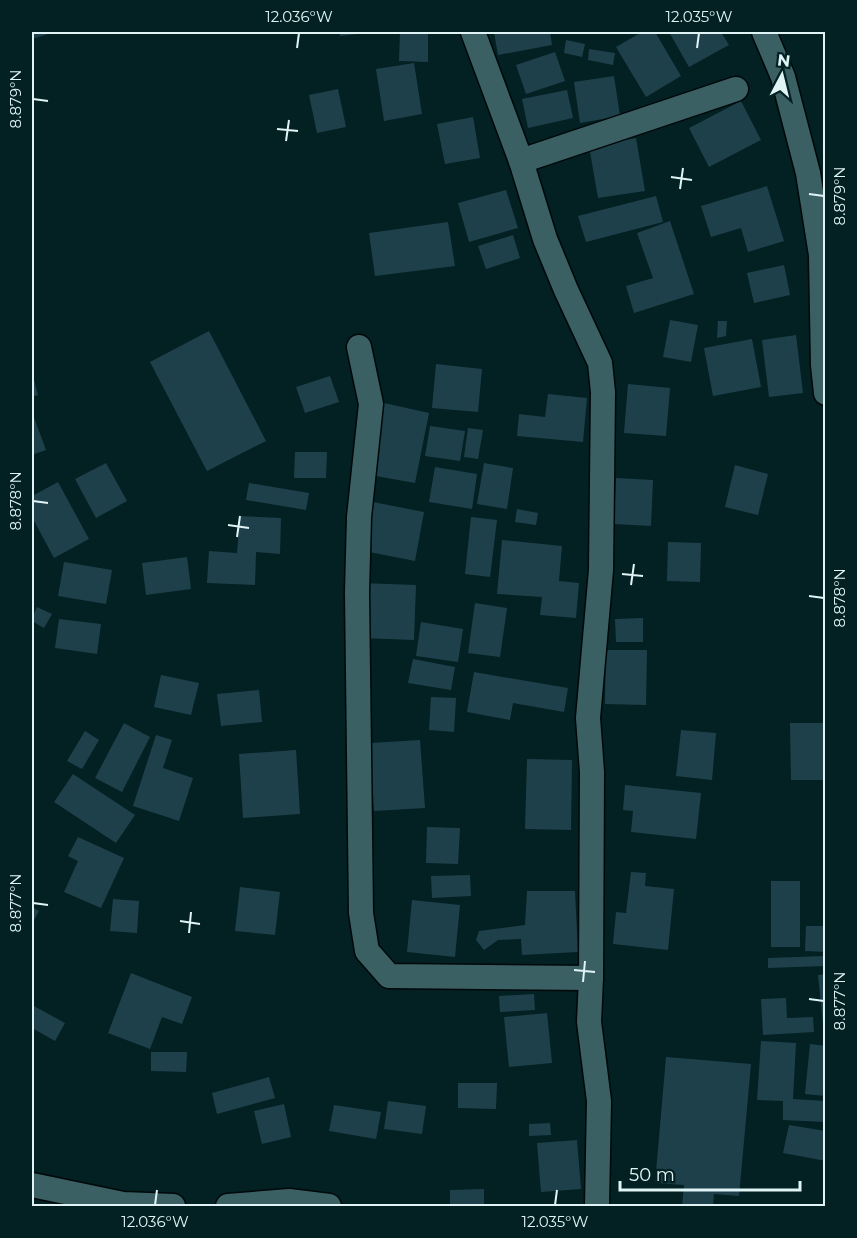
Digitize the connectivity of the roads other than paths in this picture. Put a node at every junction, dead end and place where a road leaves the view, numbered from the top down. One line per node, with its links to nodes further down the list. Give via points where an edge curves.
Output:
1 (473, 32): 4 (street)
2 (764, 32): 6 (street, via 783,77 808,173 821,255)
3 (736, 89): 4 (street)
4 (521, 161): 7 (street, via 545,239 600,363 603,392 601,570 588,718 592,772)
5 (359, 346): 7 (street, via 371,404 359,517 357,592 361,913 367,951 389,976)
6 (825, 393)
7 (591, 978): 12 (street, via 589,1022 599,1101)
8 (32, 1185): 9 (street, via 123,1204)
9 (172, 1206)
10 (228, 1206): 11 (street, via 289,1201)
11 (329, 1206)
12 (597, 1206)

